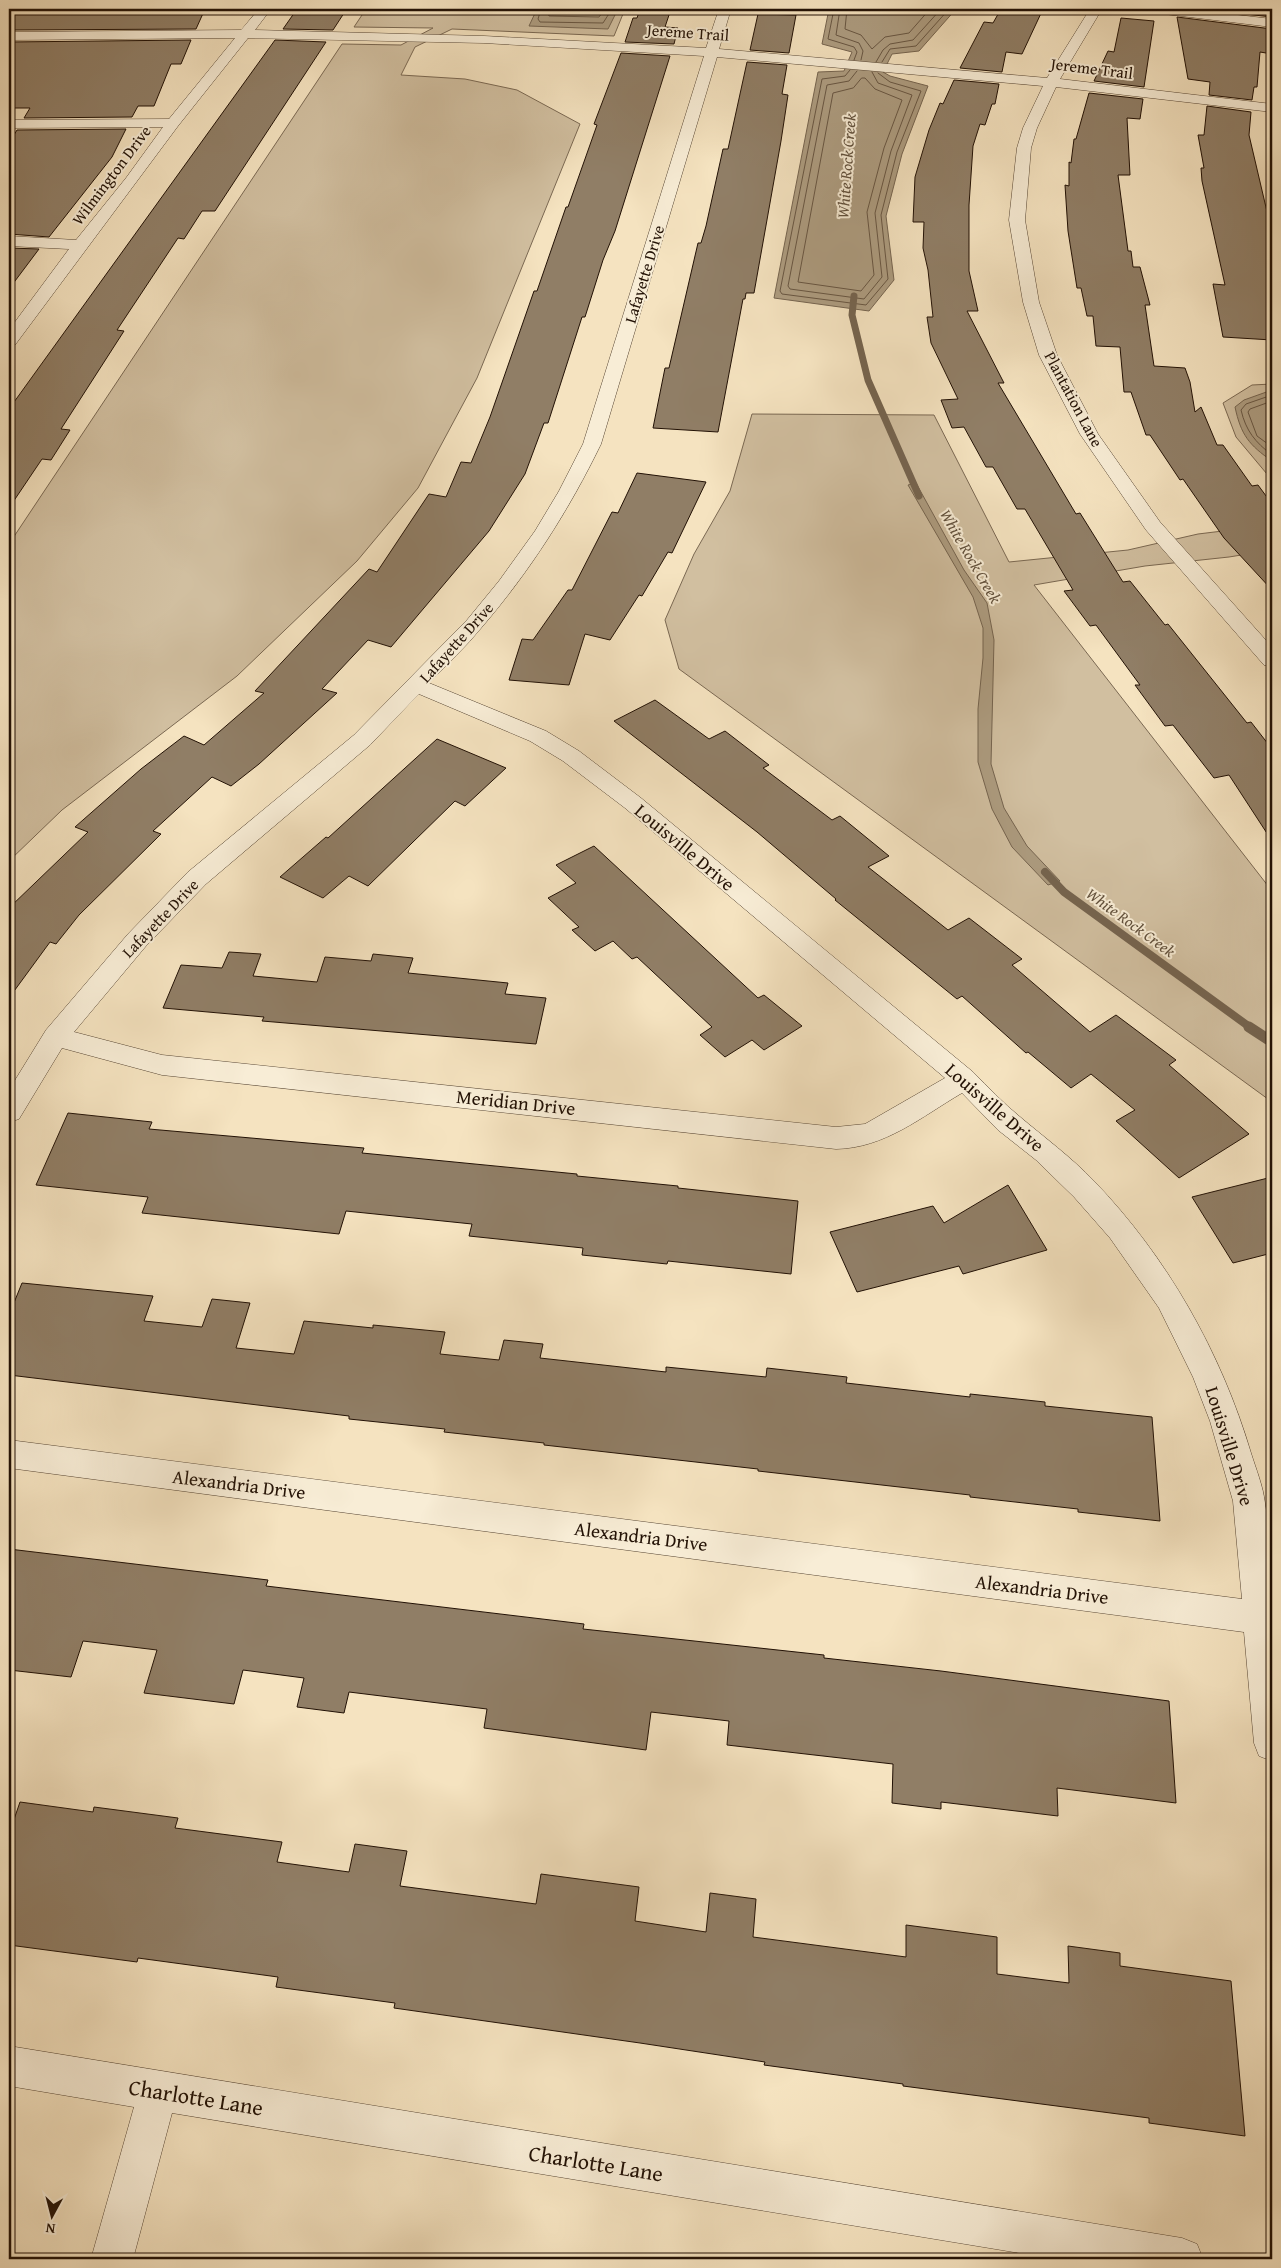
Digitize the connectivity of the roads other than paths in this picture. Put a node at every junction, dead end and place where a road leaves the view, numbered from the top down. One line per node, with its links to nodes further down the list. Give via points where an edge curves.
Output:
1 (265, 9): 6 (street, Wilmington Drive)
2 (725, 9): 8 (street, Lafayette Drive)
3 (1096, 9): 9 (street, Plantation Lane, via 1060,65)
4 (1156, 9): 5 (street)
5 (1272, 23)
6 (245, 34): 7 (street, Jereme Trail); 8 (street, Jereme Trail, via 432,38); 11 (street, Wilmington Drive)
7 (9, 36)
8 (712, 52): 9 (street, Jereme Trail, via 908,66); 17 (street, Lafayette Drive, via 588,453 569,491 511,579)
9 (1054, 82): 10 (street, Jereme Trail); 16 (street, Plantation Lane, via 1030,128 1024,148 1017,220 1031,302 1048,356 1089,434 1153,526)
10 (1272, 108)
11 (173, 123): 12 (street); 14 (street, Wilmington Drive)
12 (9, 124)
13 (9, 241): 14 (street)
14 (80, 245): 15 (street, Wilmington Drive)
15 (9, 341)
16 (1272, 660)
17 (416, 685): 18 (street, Lafayette Drive, via 362,740 197,878 137,940); 19 (street, Louisville Drive, via 538,736 571,756 633,803)
18 (55, 1038): 19 (street, Meridian Drive, via 162,1065 842,1138 859,1138 873,1133); 20 (street, Lafayette Drive)
19 (964, 1079): 22 (street, Louisville Drive, via 1008,1123 1046,1152 1084,1189 1120,1230 1169,1299 1208,1375 1226,1421 1249,1501)
20 (9, 1112)
21 (9, 1454): 22 (street, Alexandria Drive)
22 (1266, 1618): 23 (street, Louisville Drive)
23 (1272, 1743)
24 (9, 2066): 25 (street, Charlotte Lane)
25 (158, 2091): 26 (street); 27 (street, Charlotte Lane)
26 (112, 2259)
27 (1182, 2259)

